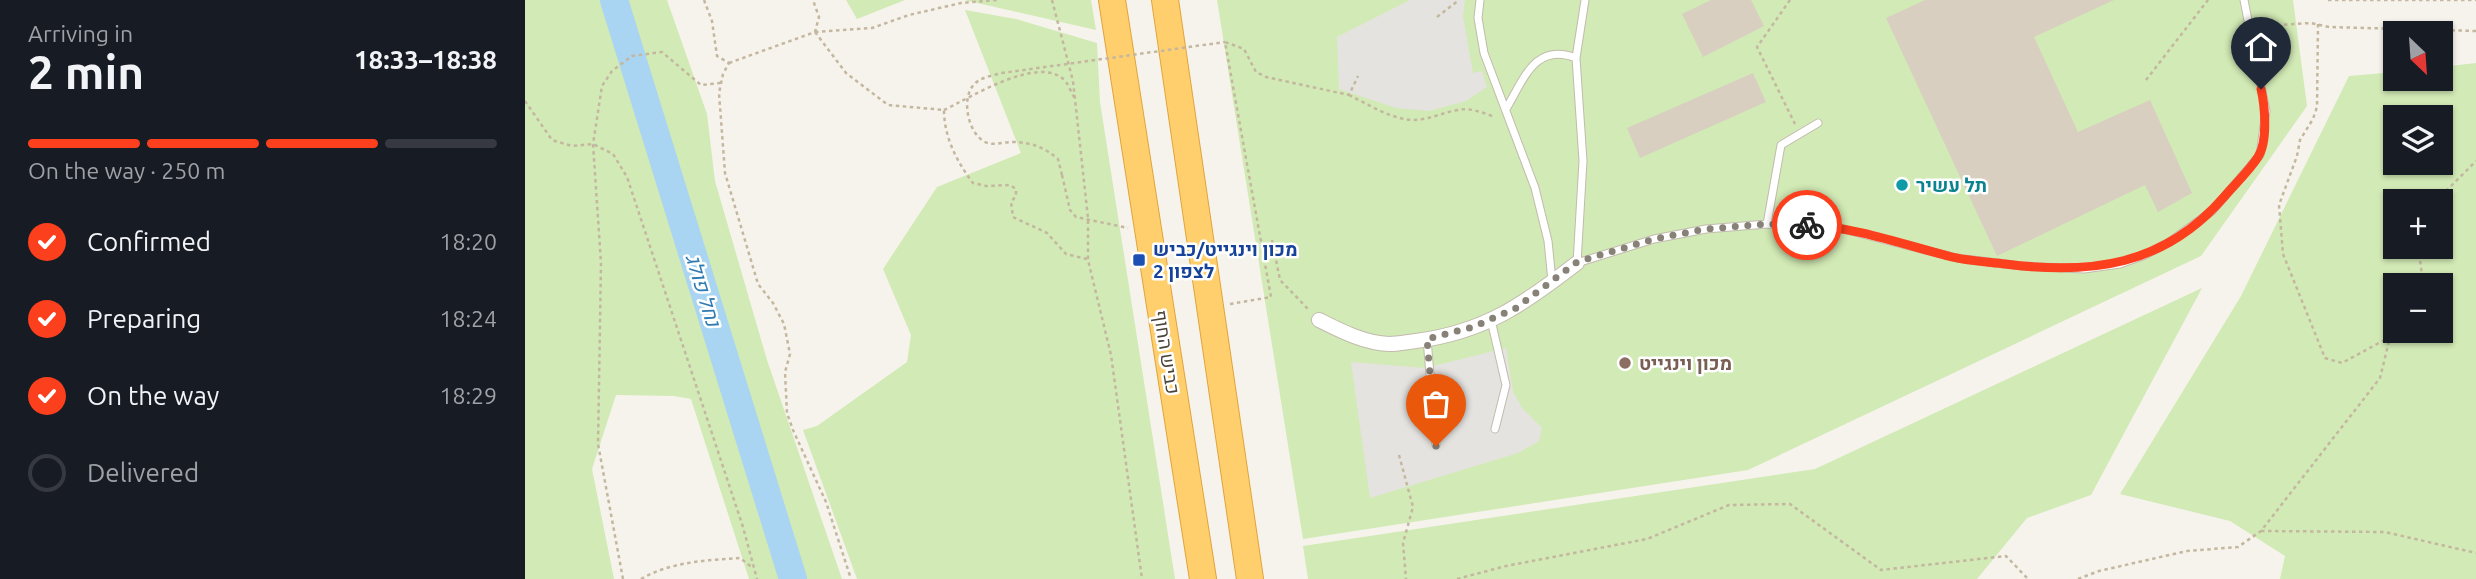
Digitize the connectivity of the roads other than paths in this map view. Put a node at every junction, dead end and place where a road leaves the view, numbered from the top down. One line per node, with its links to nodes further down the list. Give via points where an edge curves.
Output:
1 (1112, 0): 17 (highway, כביש החוף)
2 (1165, 0): 18 (highway)
3 (1480, 0): 7 (lane, via 1484,53)
4 (1585, 0): 6 (lane)
5 (2244, 0): 9 (lane, via 2266,111 2260,155 2211,211 2145,255 2084,269 2022,266 1957,258 1831,226)
6 (1576, 58): 7 (lane, via 1561,52 1543,56); 10 (lane, via 1583,161)
7 (1506, 108): 11 (lane, via 1535,188)
8 (1818, 123): 9 (lane, via 1781,145)
9 (1767, 224): 10 (lane, via 1654,239)
10 (1577, 262): 11 (street)
11 (1552, 282): 13 (street)
12 (1319, 320): 14 (street, via 1352,336 1389,344)
13 (1491, 320): 14 (street); 15 (lane, via 1506,385)
14 (1427, 339): 16 (lane)
15 (1495, 429)
16 (1436, 446)
17 (1203, 579)
18 (1250, 579)

